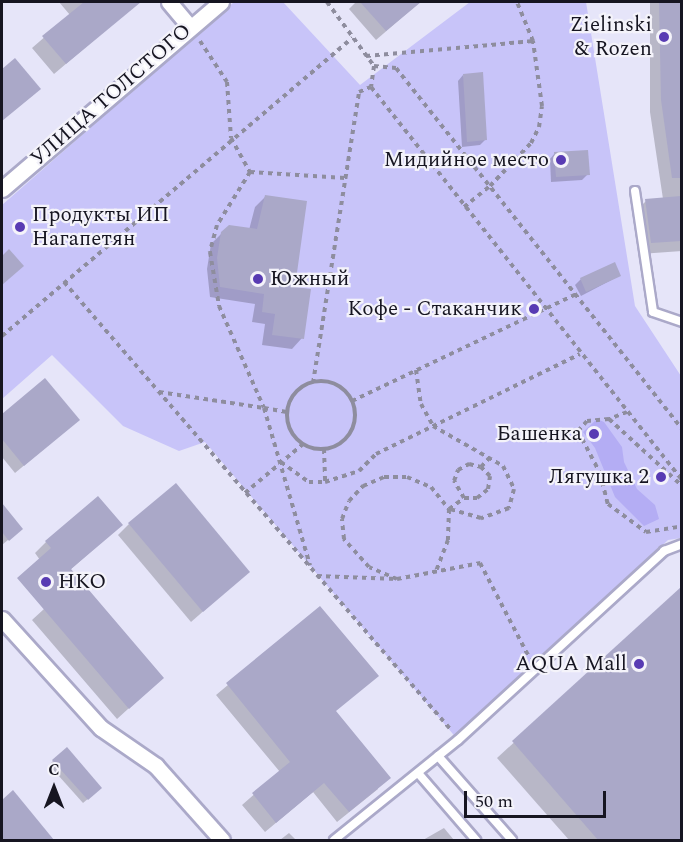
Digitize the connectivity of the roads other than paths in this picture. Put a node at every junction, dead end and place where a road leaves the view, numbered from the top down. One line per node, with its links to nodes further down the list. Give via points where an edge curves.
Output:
1 (169, 2): 3 (street)
2 (221, 2): 3 (street, УЛИЦА ТОЛСТОГО)
3 (190, 27): 4 (street, УЛИЦА ТОЛСТОГО)
4 (2, 189)
5 (635, 191): 6 (lane, via 653,312)
6 (681, 322)
7 (681, 544): 9 (lane, via 664,551)
8 (2, 619): 11 (street, via 101,728 156,766)
9 (438, 756): 10 (lane); 14 (lane)
10 (418, 772): 12 (lane); 13 (lane)
11 (220, 838)
12 (334, 840)
13 (476, 840)
14 (512, 840)

